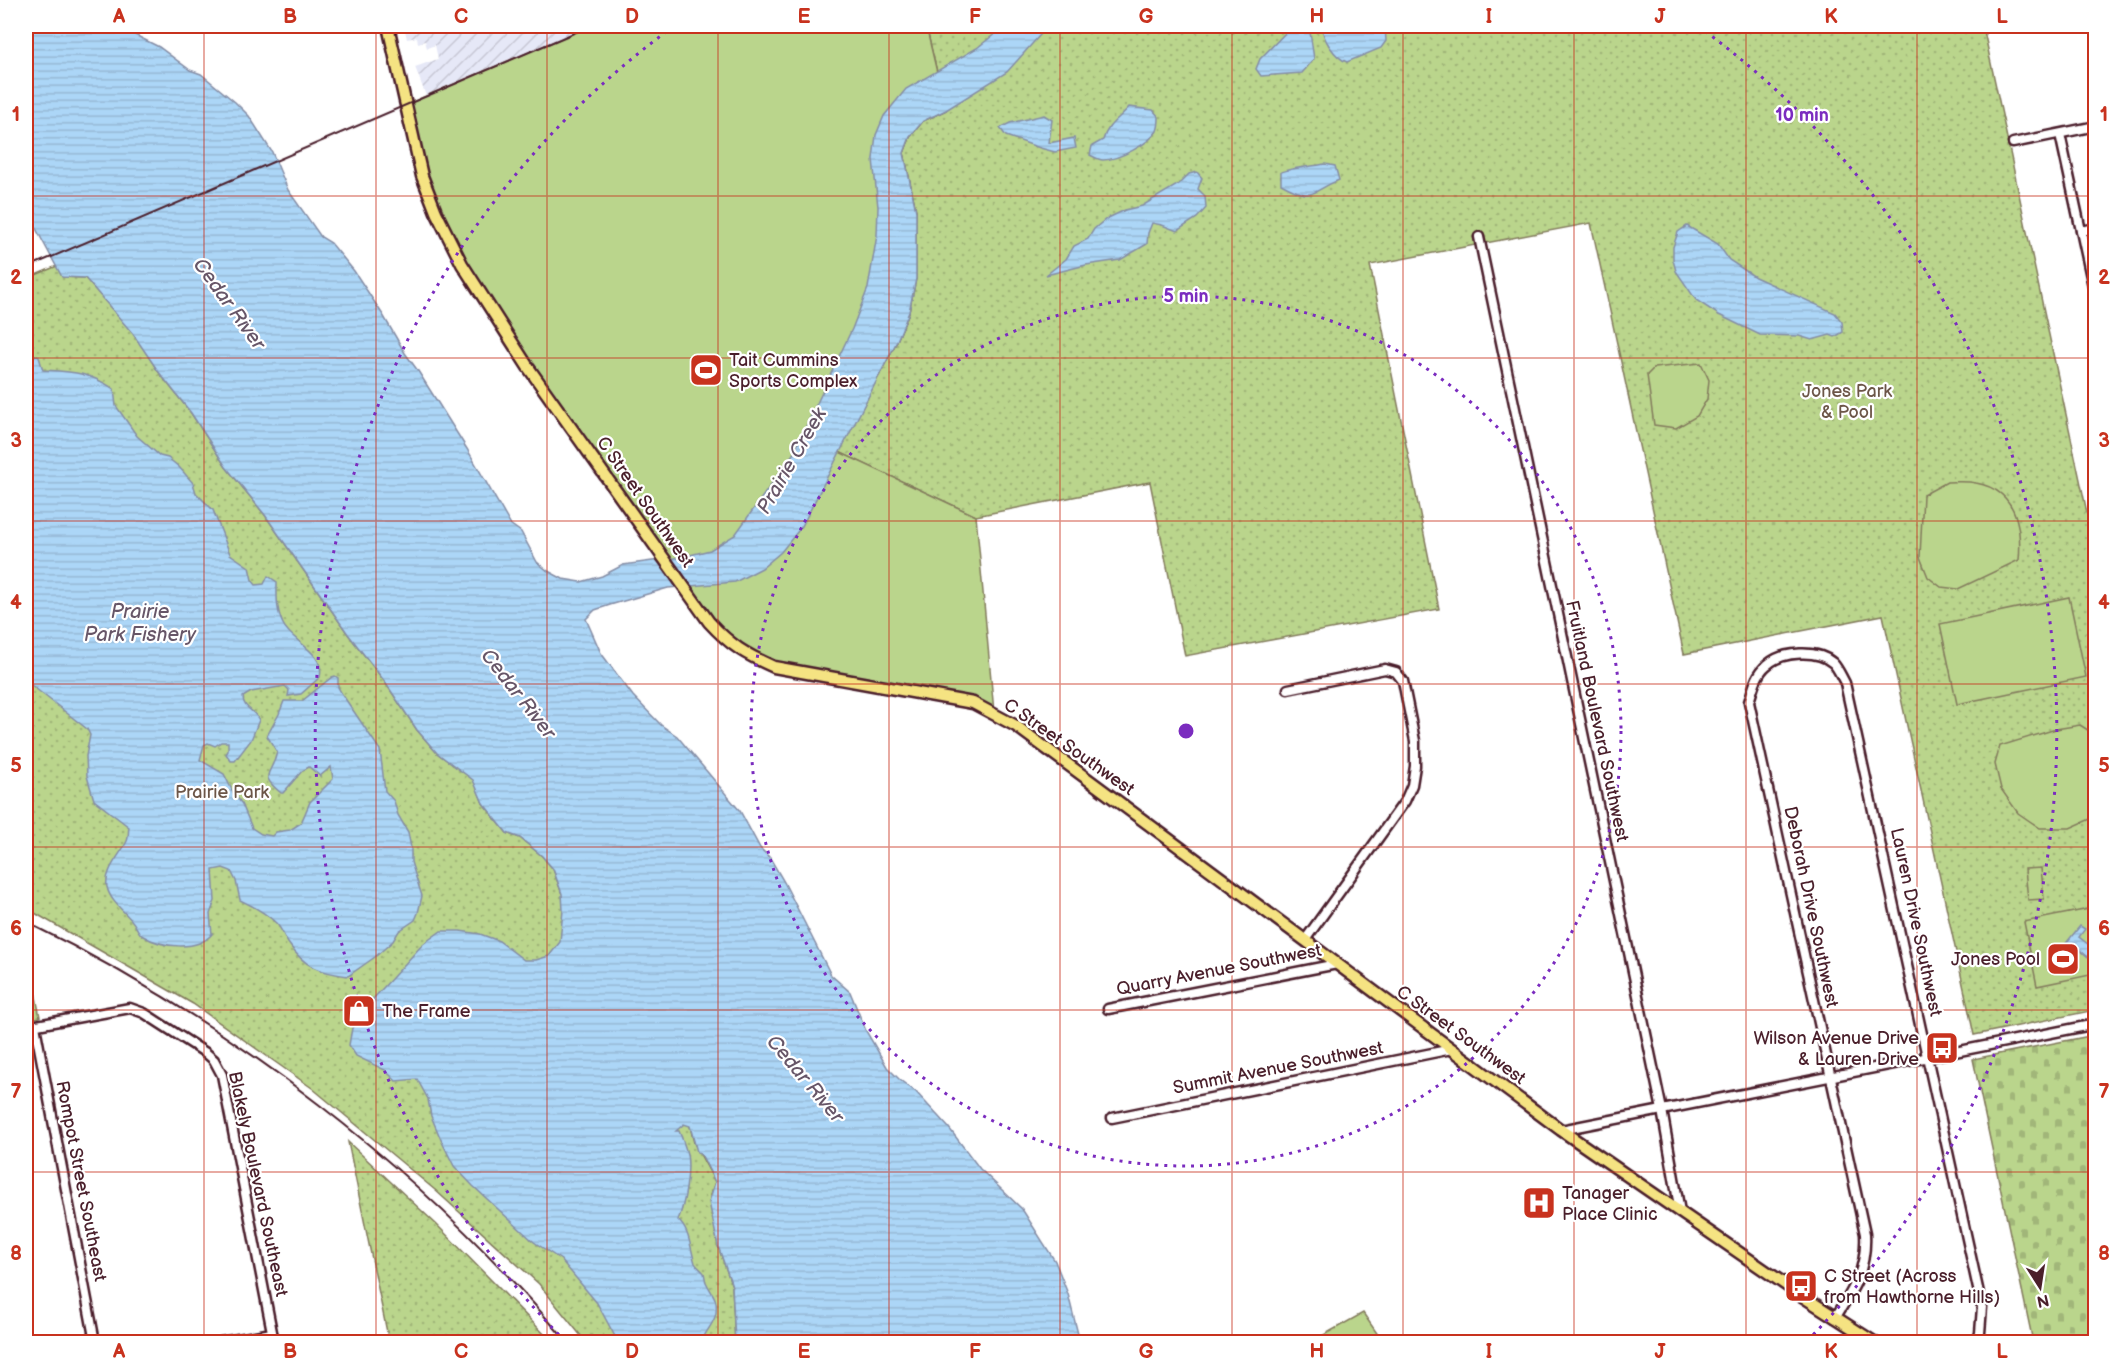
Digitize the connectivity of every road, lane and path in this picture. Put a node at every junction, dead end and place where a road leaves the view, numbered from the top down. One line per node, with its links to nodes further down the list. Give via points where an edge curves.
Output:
1 (388, 26): 11 (main road, C Street Southwest, via 422,176 462,264 528,367 726,641 774,668 973,703 994,712)
2 (2096, 126): 3 (street)
3 (2060, 134): 4 (street); 6 (street)
4 (2013, 143)
5 (2096, 228): 6 (street)
6 (2081, 231): 8 (street)
7 (1479, 237): 19 (street, Fruitland Boulevard Southwest)
8 (2096, 300)
9 (1788, 655): 17 (street, Lauren Drive Southwest, via 1809,653 1832,661 1845,683); 18 (street, Deborah Drive Southwest, via 1766,666 1755,682 1749,702)
10 (1288, 689): 11 (street, via 1385,669 1396,672 1403,681 1415,741 1412,785 1405,801)
11 (1305, 940): 12 (main road, C Street Southwest)
12 (1337, 964): 13 (street, Quarry Avenue Southwest); 16 (main road, C Street Southwest)
13 (1108, 1009)
14 (2096, 1024): 17 (street)
15 (30, 1026): 24 (street, Blakely Boulevard Southeast, via 130,1008 144,1012 214,1060 222,1075); 25 (street, Rompot Street Southeast)
16 (1452, 1049): 20 (street, Summit Avenue Southwest); 21 (main road, C Street Southwest)
17 (1929, 1057): 18 (street); 29 (street, Lauren Drive Southwest, via 1982,1307)
18 (1831, 1077): 19 (street); 23 (street, Deborah Drive Southwest, via 1865,1245 1856,1285)
19 (1662, 1110): 21 (street); 22 (street, Fruitland Boulevard Southwest)
20 (1112, 1118)
21 (1561, 1130): 22 (main road, C Street Southwest)
22 (1680, 1212): 23 (main road, C Street Southwest)
23 (1835, 1318): 28 (main road, C Street Southwest)
24 (272, 1333): 26 (street); 27 (street, Blakely Boulevard Southeast)
25 (95, 1342)
26 (221, 1342)
27 (274, 1342)
28 (1874, 1342)
29 (1977, 1342)

